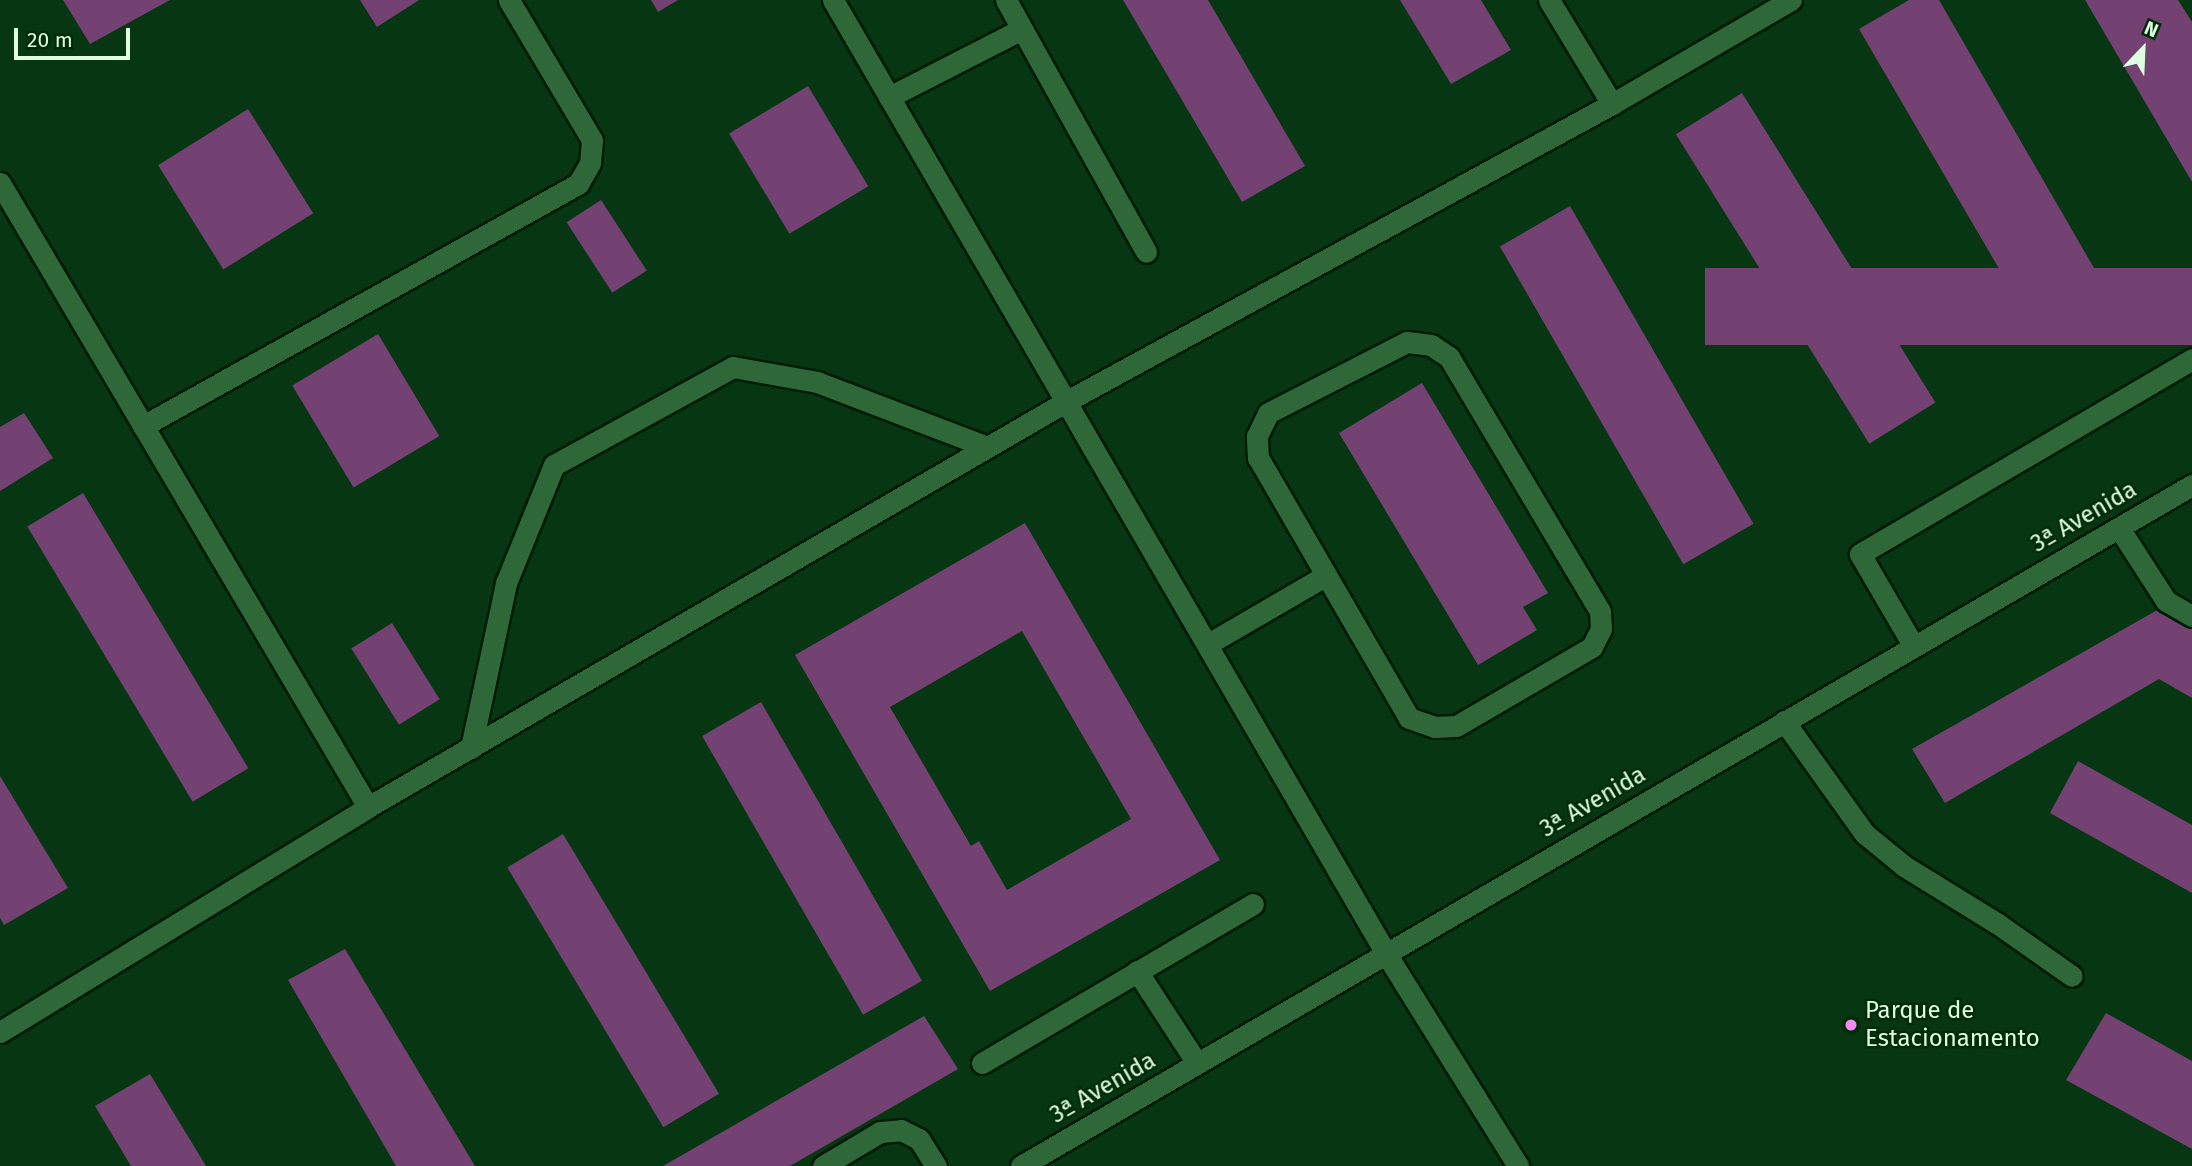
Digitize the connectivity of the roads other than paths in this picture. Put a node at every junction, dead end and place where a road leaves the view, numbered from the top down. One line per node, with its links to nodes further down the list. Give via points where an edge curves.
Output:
1 (509, 0): 13 (street, via 592,140 590,163 578,184)
2 (833, 0): 7 (street)
3 (1006, 0): 6 (street)
4 (1549, 0): 8 (street)
5 (1791, 0): 8 (street)
6 (1022, 29): 7 (street); 10 (street)
7 (889, 97): 12 (street)
8 (1612, 104): 12 (street)
9 (0, 183): 13 (street)
10 (1146, 252)
11 (2192, 359): 20 (street, via 1860,554)
12 (1066, 401): 14 (street); 19 (street)
13 (144, 426): 23 (street)
14 (988, 447): 22 (street); 22 (street, via 817,382 733,367 554,465 506,583)
15 (2192, 485): 16 (street, 3ª Avenida)
16 (2119, 528): 18 (street, via 2166,601); 20 (street, 3ª Avenida)
17 (1325, 576): 17 (street, via 1258,458 1257,436 1268,413 1406,342 1431,345 1449,357 1600,611 1601,629 1592,647 1456,726 1435,727 1409,718); 19 (street)
18 (2192, 616)
19 (1208, 644): 25 (street)
20 (1913, 645): 21 (street, 3ª Avenida)
21 (1784, 721): 25 (street, 3ª Avenida); 27 (street, via 1865,834 1904,866)
22 (471, 748): 23 (street)
23 (368, 807): 28 (street)
24 (1253, 904): 26 (street)
25 (1385, 952): 30 (street, 3ª Avenida); 34 (street)
26 (1137, 971): 29 (street); 30 (street)
27 (2072, 976)
28 (0, 1032)
29 (982, 1063)
30 (1197, 1063): 33 (street, 3ª Avenida)
31 (822, 1166): 32 (street, via 880,1132 901,1130 919,1139)
32 (936, 1166)
33 (1021, 1166)
34 (1518, 1166)

